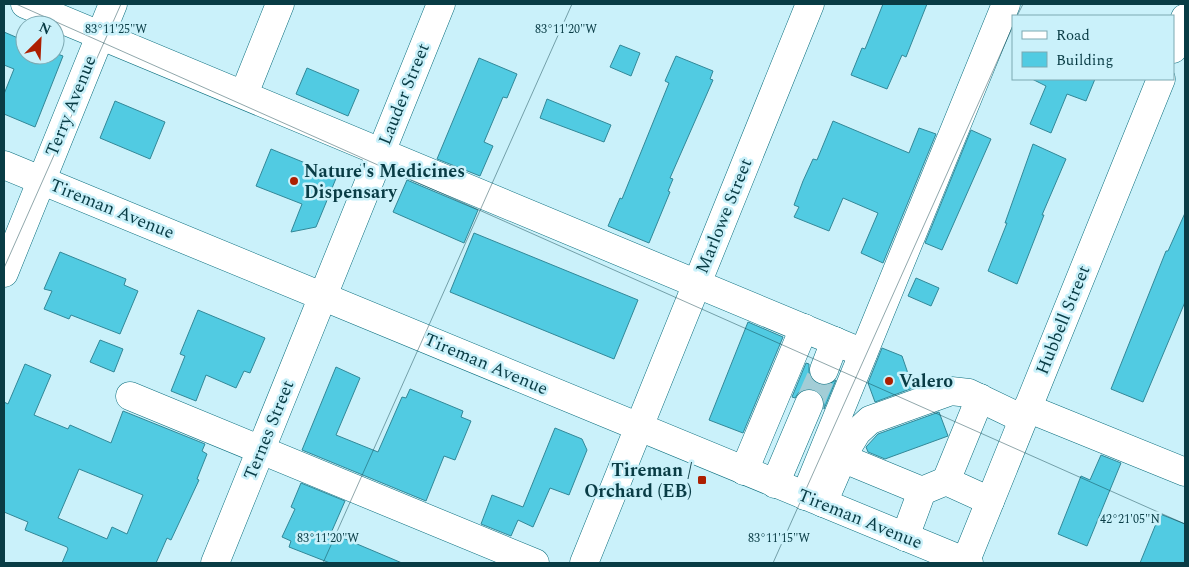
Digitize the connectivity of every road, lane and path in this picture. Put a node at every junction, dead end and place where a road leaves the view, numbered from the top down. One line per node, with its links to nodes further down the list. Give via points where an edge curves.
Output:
1 (25, 4): 8 (street)
2 (113, 4): 8 (street, Terry Avenue)
3 (280, 4): 11 (street)
4 (441, 4): 12 (street, Lauder Street)
5 (810, 4): 16 (street, Marlowe Street)
6 (1006, 4): 20 (street)
7 (1185, 18): 9 (street)
8 (100, 35): 11 (street); 14 (street, Terry Avenue)
9 (1174, 46)
10 (1161, 80): 25 (street, Hubbell Street)
11 (244, 94): 12 (street)
12 (381, 152): 16 (street); 17 (street, Lauder Street)
13 (4, 165): 14 (street, Tireman Avenue)
14 (41, 180): 15 (street, Terry Avenue); 17 (street, Tireman Avenue)
15 (4, 273)
16 (696, 284): 18 (street); 26 (street, Marlowe Street)
17 (322, 296): 26 (street, Tireman Avenue); 27 (street, Ternes Street)
18 (804, 328): 19 (street); 29 (street)
19 (835, 341): 20 (street); 21 (street)
20 (864, 353): 33 (street)
21 (824, 370)
22 (130, 396): 27 (street)
23 (980, 398): 25 (street); 28 (street, via 951,391 870,420 857,432); 32 (street)
24 (809, 404): 31 (street)
25 (1025, 414): 30 (street); 34 (street, Hubbell Street)
26 (638, 428): 29 (street, Tireman Avenue); 38 (street, Marlowe Street)
27 (260, 450): 36 (street, Ternes Street); 37 (street)
28 (842, 458): 32 (street); 33 (street)
29 (744, 471): 31 (street, Tireman Avenue)
30 (1185, 472)
31 (775, 484): 33 (street, Tireman Avenue)
32 (934, 486): 34 (street); 35 (street)
33 (814, 500): 35 (street, Tireman Avenue)
34 (990, 500): 39 (street, Hubbell Street)
35 (905, 537): 39 (street, Tireman Avenue)
36 (214, 563)
37 (535, 563)
38 (584, 563)
39 (966, 563)

